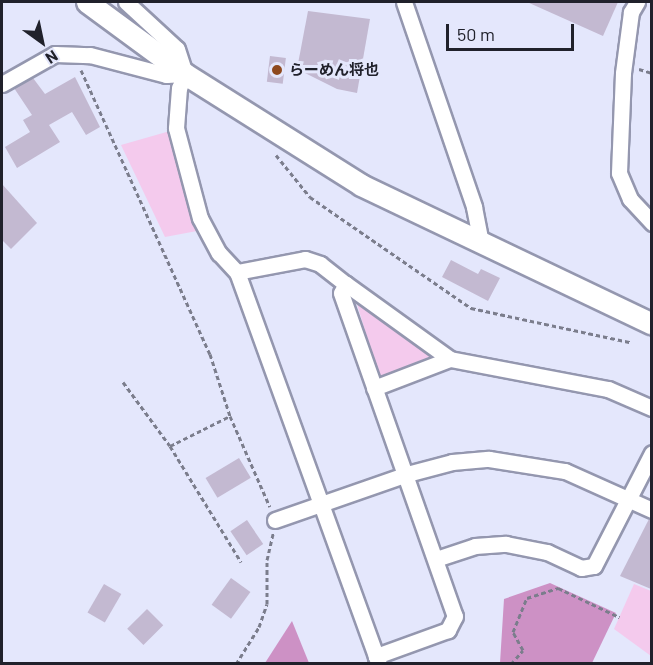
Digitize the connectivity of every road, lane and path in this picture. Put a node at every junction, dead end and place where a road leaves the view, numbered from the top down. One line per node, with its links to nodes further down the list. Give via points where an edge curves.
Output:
1 (87, 2): 6 (street)
2 (126, 2): 6 (street, via 177,49)
3 (404, 2): 10 (street, via 474,207)
4 (637, 2): 9 (street, via 631,12 623,73 619,173 630,199)
5 (74, 54): 6 (street, via 166,75); 7 (street, via 55,54); 19 (path, via 210,354)
6 (185, 74): 8 (street); 11 (street, via 179,88 179,141 202,223 219,253)
7 (2, 84)
8 (276, 131): 10 (street, via 361,185); 14 (path, via 270,148 309,197 471,308)
9 (651, 223)
10 (481, 243): 13 (street)
11 (237, 272): 12 (street, via 305,259 320,264); 24 (street)
12 (346, 284): 15 (street); 17 (street, via 341,293)
13 (651, 324)
14 (630, 342)
15 (450, 359): 17 (street); 18 (street, via 608,389)
16 (123, 382): 20 (path)
17 (374, 388): 22 (street)
18 (651, 408)
19 (230, 416): 20 (path); 26 (path)
20 (171, 446): 28 (path)
21 (651, 453): 23 (street)
22 (407, 474): 23 (street, via 473,460 528,462 566,471); 24 (street); 27 (street)
23 (629, 499): 25 (street); 27 (street, via 597,563 589,568 547,552 506,544 475,546)
24 (319, 504): 26 (street); 30 (street)
25 (651, 510)
26 (275, 520): 31 (path, via 267,560 267,604 259,627)
27 (436, 559): 30 (street, via 454,613 452,627)
28 (241, 562)
29 (619, 617): 32 (path, via 558,588 527,598 513,632 523,650)
30 (378, 660)
31 (236, 663)
32 (511, 663)

